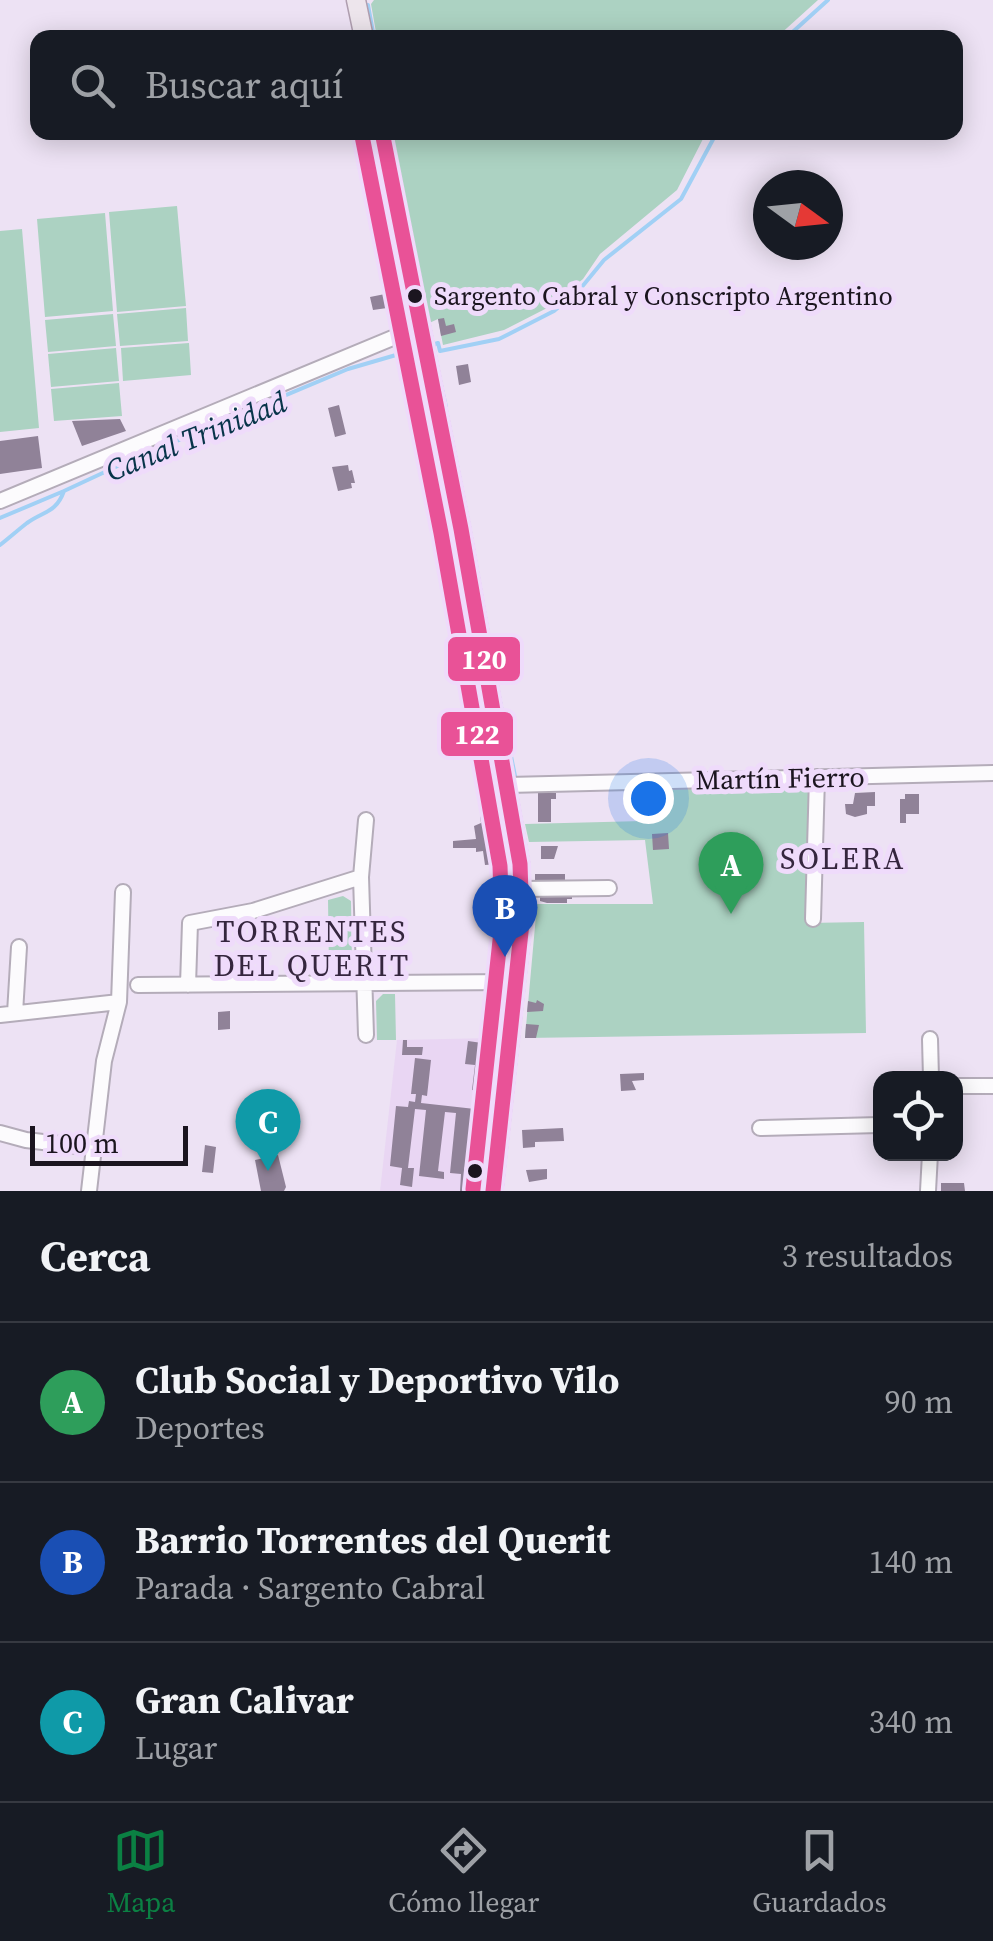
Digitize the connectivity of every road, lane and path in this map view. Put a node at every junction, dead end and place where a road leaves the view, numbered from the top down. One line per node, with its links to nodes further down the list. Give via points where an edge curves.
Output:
1 (356, 0): 2 (main road)
2 (362, 30)
3 (384, 140): 4 (main road)
4 (422, 340): 5 (street); 8 (main road, via 477,592)
5 (0, 501)
6 (993, 773): 7 (street, Martín Fierro)
7 (818, 777): 8 (street, Martín Fierro); 14 (street)
8 (508, 785): 12 (main road)
9 (366, 820): 10 (street)
10 (361, 877): 17 (street); 19 (street, via 253,912 190,923)
11 (609, 888): 12 (street)
12 (522, 889): 16 (main road)
13 (123, 892): 20 (street)
14 (813, 918)
15 (19, 948): 21 (street)
16 (516, 982): 17 (street); 33 (main road)
17 (364, 983): 19 (street); 22 (street)
18 (138, 985): 19 (street)
19 (188, 985)
20 (119, 1002): 21 (street); 30 (street)
21 (8, 1014)
22 (366, 1036)
23 (930, 1039): 24 (street)
24 (931, 1071)
25 (963, 1086): 26 (street)
26 (993, 1086)
27 (873, 1125): 28 (street)
28 (760, 1128)
29 (0, 1132): 30 (street)
30 (94, 1148): 32 (street)
31 (930, 1161): 34 (street)
32 (89, 1191)
33 (493, 1191)
34 (928, 1191)

